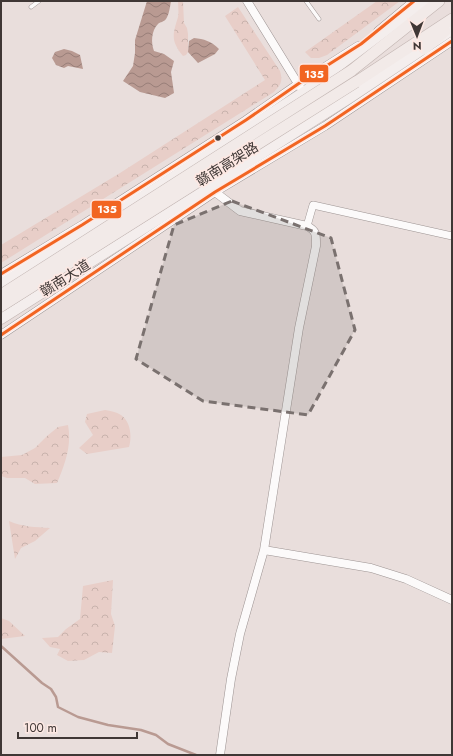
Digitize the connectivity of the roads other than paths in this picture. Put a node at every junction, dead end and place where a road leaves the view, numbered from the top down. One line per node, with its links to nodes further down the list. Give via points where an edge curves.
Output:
1 (39, 1): 7 (lane)
2 (247, 1): 15 (street)
3 (306, 1): 8 (lane)
4 (414, 1): 15 (street, via 361,44)
5 (425, 1): 14 (main road, 赣南大道)
6 (439, 1): 27 (highway, 赣南高架路, bridge, via 351,71)
7 (31, 7)
8 (318, 19)
9 (452, 20): 28 (highway, 赣南高架路, bridge)
10 (452, 24): 13 (highway)
11 (452, 30): 13 (main road, 赣南大道)
12 (452, 41): 20 (street)
13 (424, 49): 17 (main road, 赣南大道)
14 (332, 72): 16 (main road, 赣南大道); 17 (main road)
15 (298, 84): 16 (street); 25 (street, via 233,129)
16 (304, 92): 18 (street); 19 (main road, 赣南大道)
17 (348, 99): 18 (main road, 赣南大道)
18 (320, 116): 20 (street); 21 (main road, 赣南大道)
19 (267, 117): 21 (main road); 26 (main road, 赣南大道)
20 (325, 126): 22 (street)
21 (283, 140): 29 (main road, 赣南大道)
22 (215, 192): 23 (street, via 240,211); 30 (street)
23 (307, 226): 24 (street, via 313,205); 31 (street, via 314,229 316,246 299,328)
24 (452, 236)
25 (1, 274)
26 (1, 284)
27 (1, 294)
28 (1, 306)
29 (1, 319)
30 (1, 335)
31 (264, 550): 32 (street, via 371,568 406,579); 33 (street, via 240,634)
32 (452, 600)
33 (220, 755)

